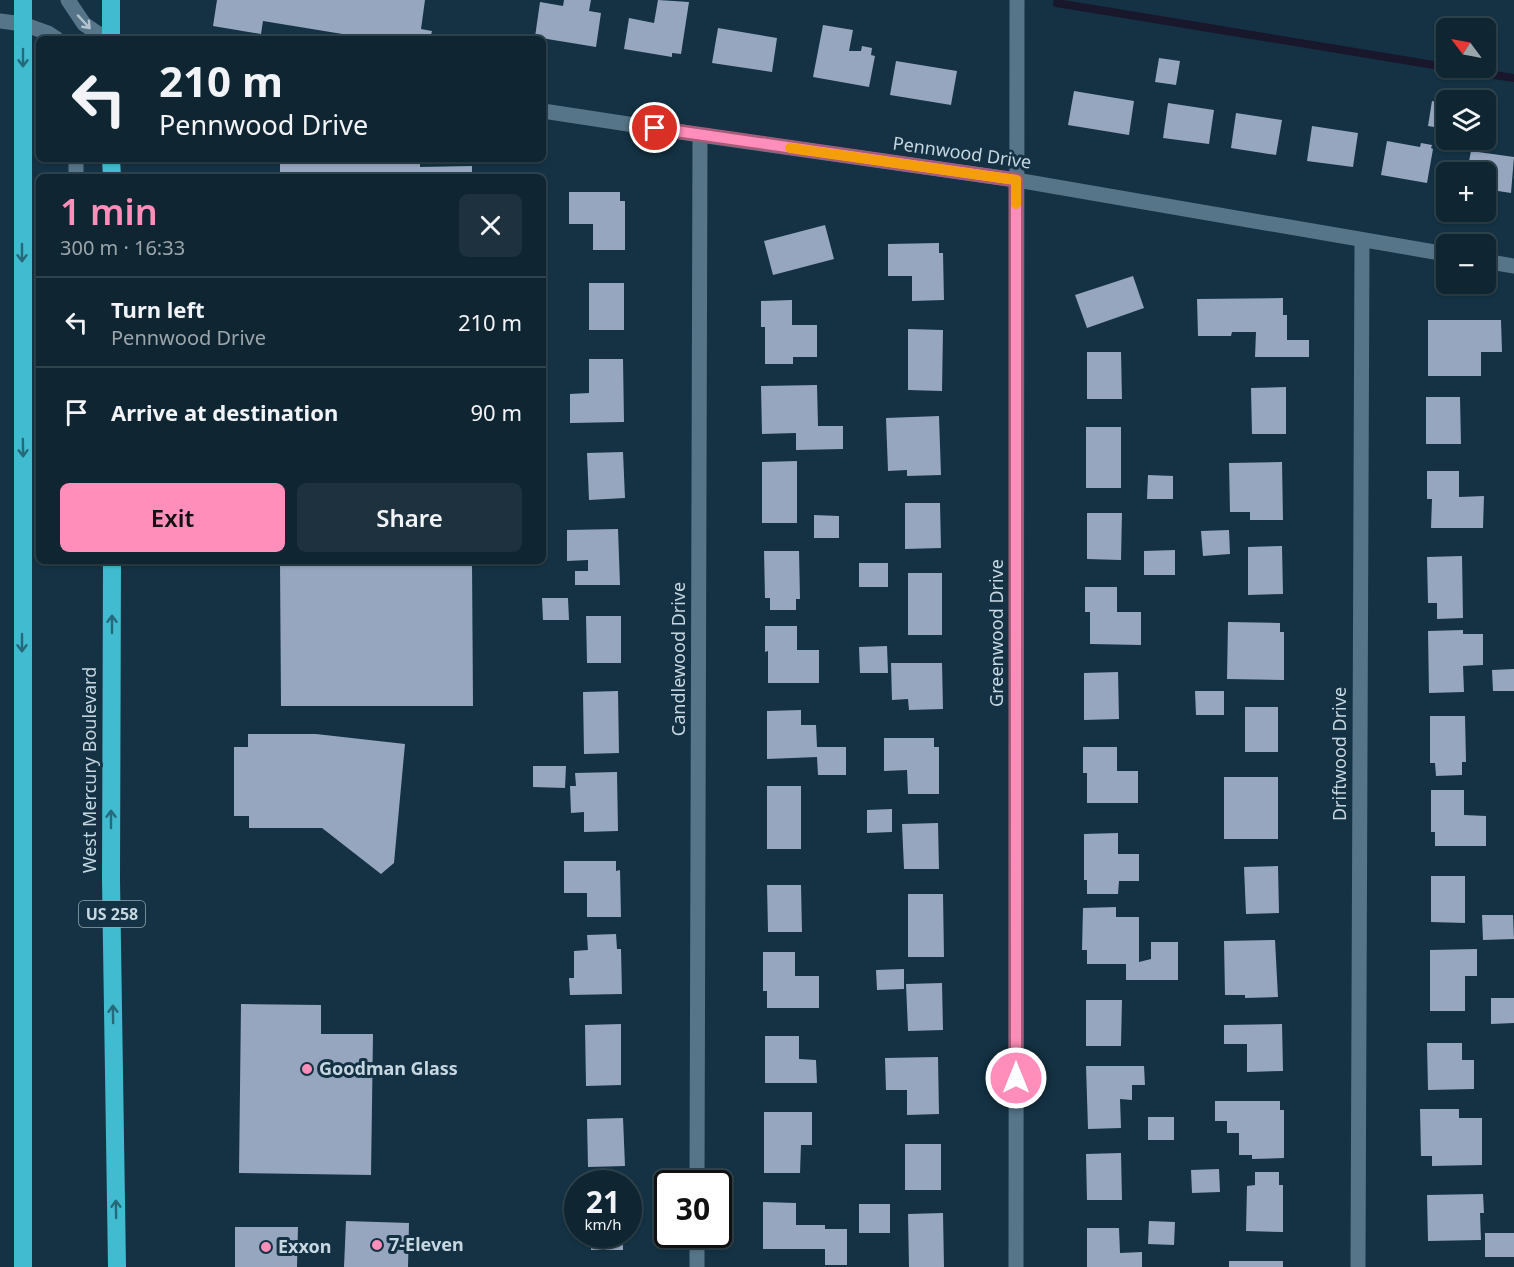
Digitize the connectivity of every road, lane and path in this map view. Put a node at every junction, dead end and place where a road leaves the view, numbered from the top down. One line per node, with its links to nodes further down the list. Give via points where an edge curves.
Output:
1 (23, 0): 6 (highway)
2 (68, 0): 8 (street, one-way to 8, via 84,24)
3 (111, 0): 9 (highway)
4 (1017, 0): 12 (street, Greenwood Drive)
5 (0, 21): 6 (street)
6 (23, 24): 7 (street); 20 (highway, one-way to 20)
7 (51, 36)
8 (102, 36)
9 (111, 36)
10 (546, 111): 11 (street, Pennwood Drive)
11 (700, 135): 12 (street, Pennwood Drive); 18 (street, Candlewood Drive)
12 (1016, 180): 13 (street, Pennwood Drive); 23 (street, Greenwood Drive)
13 (1362, 241): 14 (street, Pennwood Drive); 24 (street, Driftwood Drive)
14 (1436, 252)
15 (1496, 263): 16 (street)
16 (1514, 266)
17 (112, 564): 21 (highway, West Mercury Boulevard / US 258, one-way to 17, via 111,891)
18 (697, 1170)
19 (697, 1248): 22 (street)
20 (23, 1267)
21 (117, 1267)
22 (697, 1267)
23 (1016, 1267)
24 (1358, 1267)

